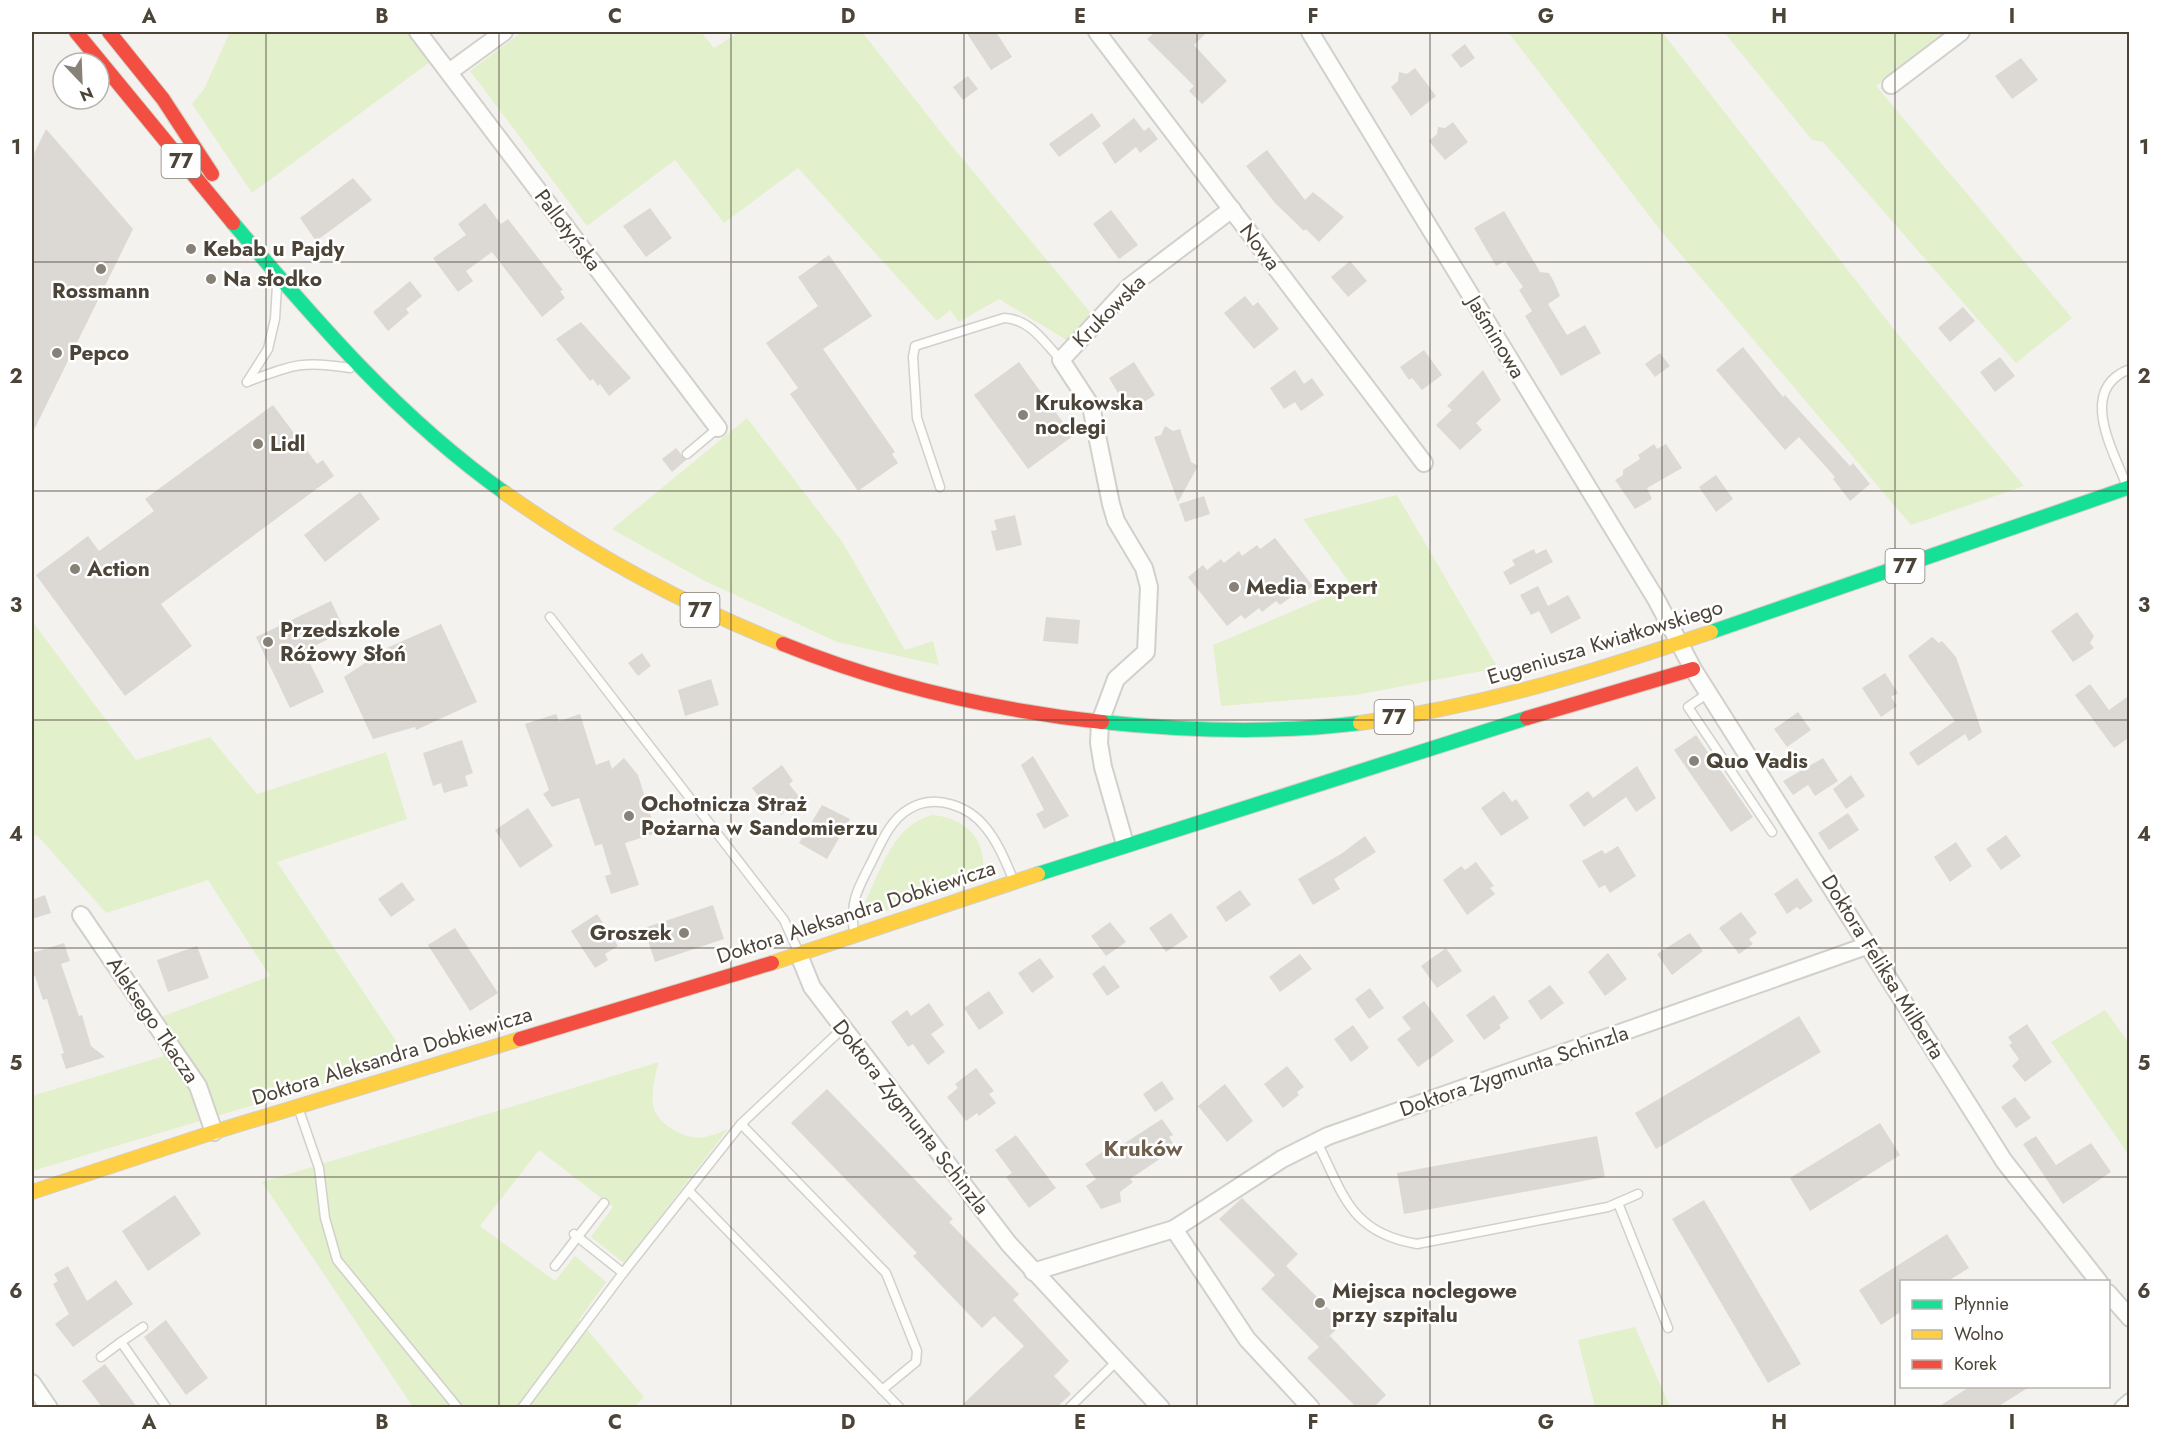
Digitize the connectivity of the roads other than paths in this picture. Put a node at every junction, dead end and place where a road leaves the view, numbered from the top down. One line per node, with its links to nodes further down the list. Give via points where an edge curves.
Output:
1 (76, 32): 11 (main road, Eugeniusza Kwiatkowskiego / 77)
2 (110, 32): 11 (main road, Eugeniusza Kwiatkowskiego / 77, via 163,99 229,201)
3 (418, 32): 8 (street, Pallotyńska)
4 (504, 32): 8 (street)
5 (1097, 32): 10 (street, Nowa)
6 (1310, 32): 22 (street, Jaśminowa, via 1656,599)
7 (1961, 32): 9 (street)
8 (449, 72): 16 (street, Pallotyńska)
9 (1891, 85)
10 (1232, 209): 13 (street, Krukowska, via 1129,287); 18 (street, Nowa)
11 (252, 246): 12 (main road, Eugeniusza Kwiatkowskiego / 77)
12 (277, 276): 14 (main road, Eugeniusza Kwiatkowskiego / 77); 14 (lane, via 275,319 268,349 246,382 295,364 316,362)
13 (1060, 360): 19 (lane, via 1028,325 1016,319 1004,318 915,346 917,418); 25 (street, Krukowska, via 1091,406 1116,521 1144,568 1149,587 1146,652 1116,679)
14 (360, 369): 25 (main road, Eugeniusza Kwiatkowskiego / 77, via 437,440 540,519 646,583 711,616 787,648 891,682 998,709)
15 (2130, 369): 20 (lane, via 2112,380 2104,392 2100,415)
16 (718, 428): 17 (lane)
17 (687, 454)
18 (1424, 464)
19 (940, 487)
20 (2129, 488): 22 (main road, Eugeniusza Kwiatkowskiego / 77)
21 (550, 617): 32 (lane, via 784,920)
22 (1679, 644): 23 (street, Doktora Feliksa Milberta); 25 (main road, Eugeniusza Kwiatkowskiego / 77, via 1521,693 1375,720 1252,730)
23 (1692, 669): 24 (street, Doktora Feliksa Milberta); 27 (main road, Doktora Aleksandra Dobkiewicza)
24 (1708, 693): 26 (lane, via 1688,707); 31 (street, Doktora Feliksa Milberta)
25 (1100, 722): 27 (street, Krukowska, via 1102,759)
26 (1772, 832)
27 (1125, 844): 28 (main road, Doktora Aleksandra Dobkiewicza)
28 (1014, 881): 30 (main road, Doktora Aleksandra Dobkiewicza); 30 (lane, via 999,847 972,813 946,803 927,802 909,808 886,833 853,901)
29 (81, 915): 36 (street, Aleksego Tkacza, via 198,1086)
30 (854, 935): 32 (main road, Doktora Aleksandra Dobkiewicza)
31 (1869, 945): 37 (street, Doktora Zygmunta Schinzla); 48 (street, Doktora Feliksa Milberta, via 2004,1161)
32 (799, 955): 33 (street, Doktora Zygmunta Schinzla, via 812,987); 34 (main road, Doktora Aleksandra Dobkiewicza)
33 (842, 1029): 35 (lane); 46 (street, Doktora Zygmunta Schinzla)
34 (298, 1106): 36 (main road, Doktora Aleksandra Dobkiewicza); 62 (lane, via 319,1168 324,1218 337,1260)
35 (741, 1124): 39 (lane); 57 (lane, via 890,1279 917,1351 916,1362)
36 (214, 1132): 38 (main road, Doktora Aleksandra Dobkiewicza)
37 (1317, 1142): 42 (lane, via 1355,1214 1381,1235 1397,1241 1417,1244); 43 (street, Doktora Zygmunta Schinzla, via 1282,1159)
38 (32, 1192)
39 (690, 1192): 47 (lane); 57 (lane)
40 (1638, 1194): 42 (lane)
41 (604, 1203): 44 (lane)
42 (1618, 1203): 52 (lane)
43 (1174, 1228): 46 (street, Doktora Zygmunta Schinzla); 66 (street, via 1246,1339)
44 (576, 1235): 45 (lane); 47 (lane)
45 (555, 1266)
46 (1033, 1272): 55 (street, Doktora Zygmunta Schinzla)
47 (623, 1273): 63 (lane)
48 (2092, 1279)
49 (2110, 1294): 50 (street)
50 (2130, 1318)
51 (143, 1327): 53 (lane)
52 (1668, 1328)
53 (121, 1342): 54 (lane); 61 (lane)
54 (101, 1357)
55 (1117, 1361): 59 (street, Doktora Zygmunta Schinzla); 65 (lane)
56 (32, 1383): 60 (street)
57 (882, 1390): 64 (lane)
58 (2130, 1402): 67 (street)
59 (1158, 1406)
60 (49, 1407)
61 (167, 1407)
62 (458, 1407)
63 (522, 1407)
64 (900, 1407)
65 (1069, 1407)
66 (1311, 1407)
67 (2123, 1407)

